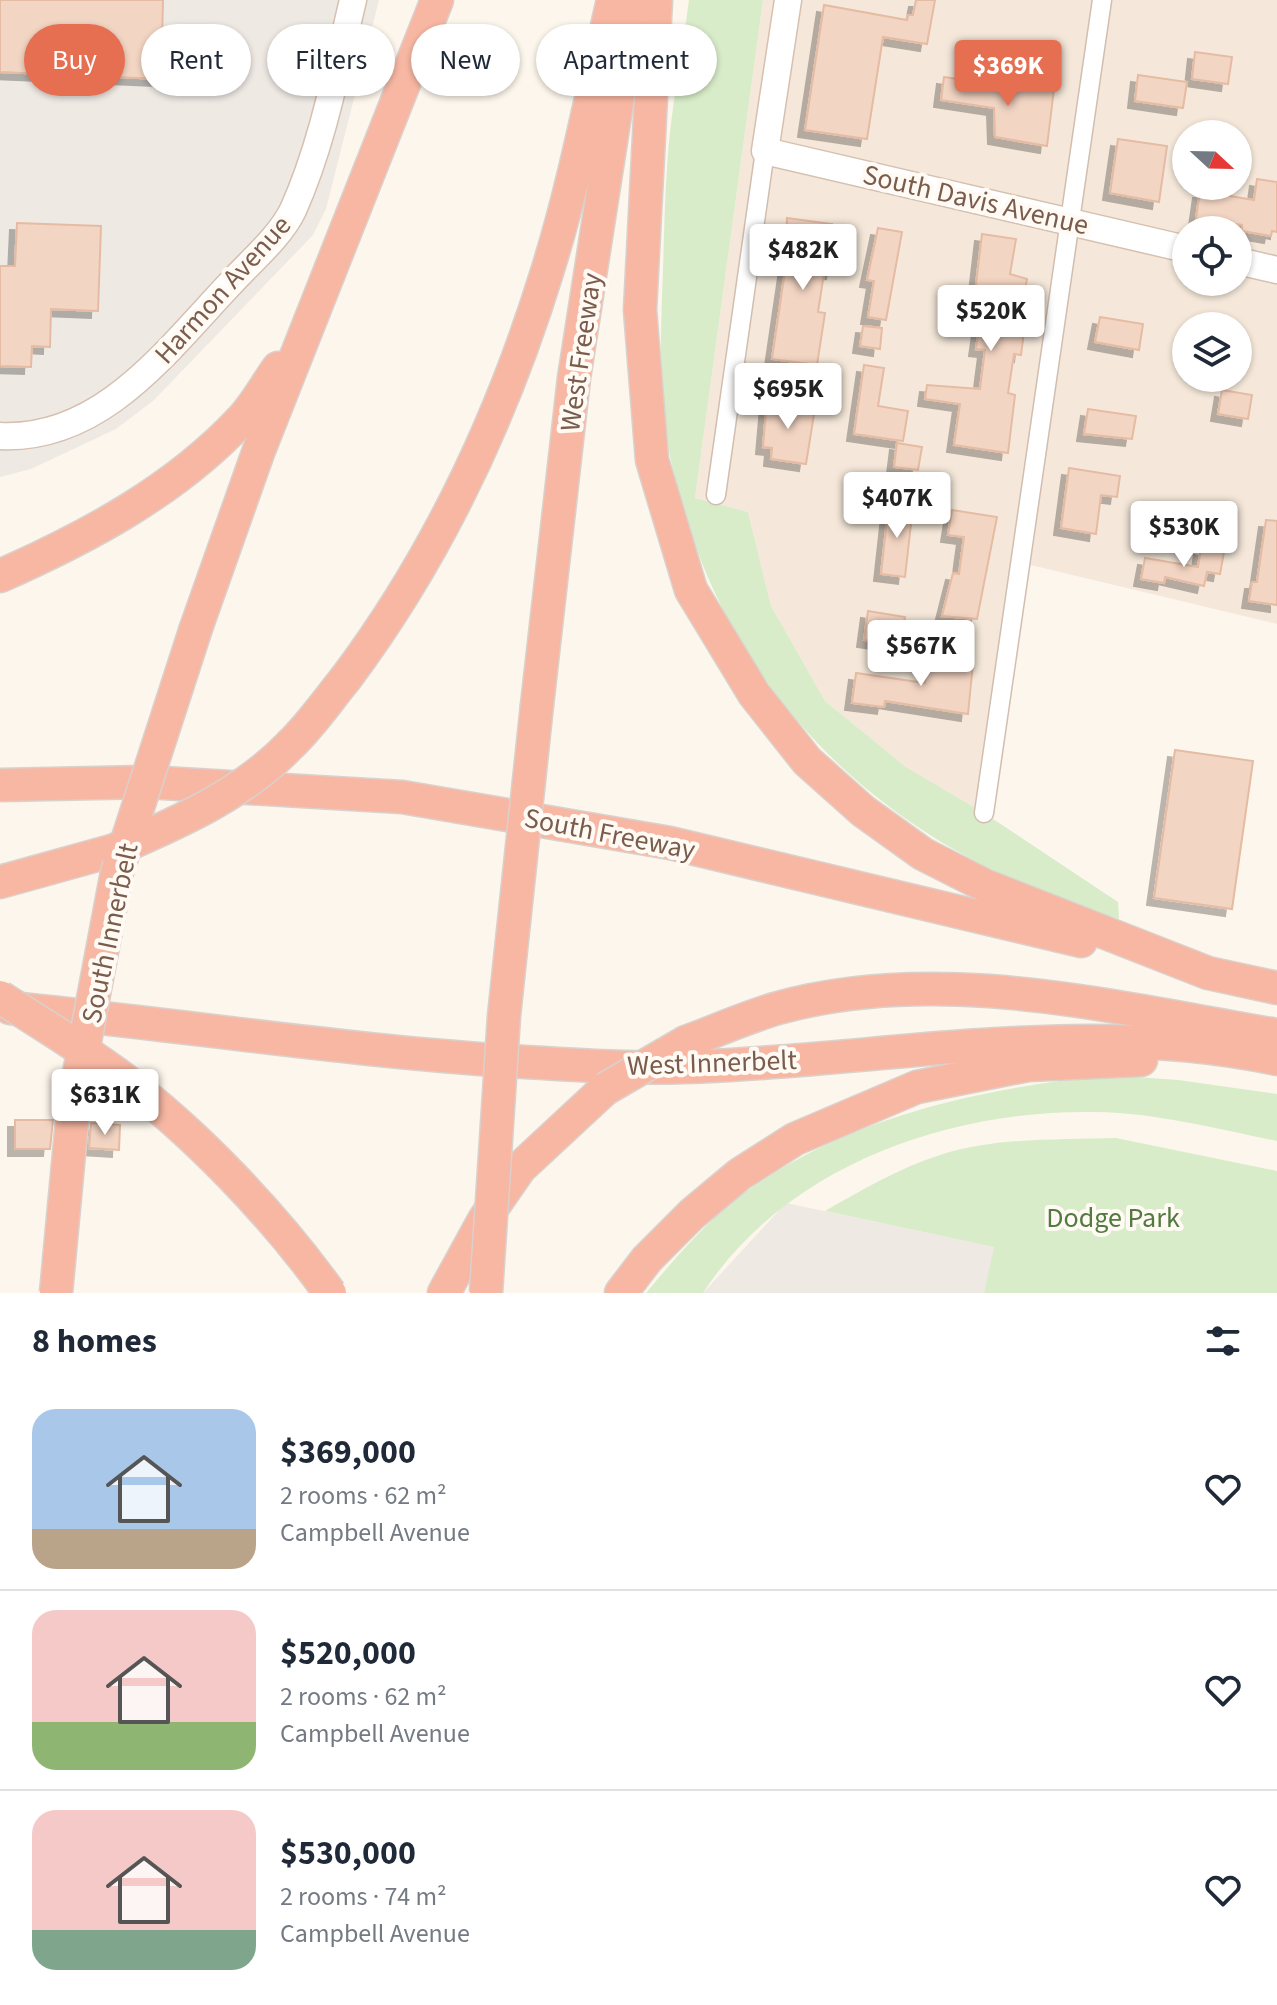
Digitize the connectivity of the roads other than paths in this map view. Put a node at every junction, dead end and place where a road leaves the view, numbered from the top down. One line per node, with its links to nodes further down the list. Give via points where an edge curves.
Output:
1 (353, 0): 14 (street, Harmon Avenue, via 318,147 291,214 121,395 87,417 50,430)
2 (437, 0): 13 (highway)
3 (613, 0): 19 (highway, bridge, via 547,271 507,387 471,473 391,618 290,746 244,785 115,850)
4 (633, 0): 29 (highway, West Freeway, bridge, via 574,378 504,1016)
5 (656, 0): 20 (highway, via 640,310 652,460 691,590 777,725 807,761 863,811 923,854 986,886)
6 (788, 0): 8 (street)
7 (1102, 0): 9 (street)
8 (765, 151): 9 (street, South Davis Avenue); 15 (street)
9 (1070, 221): 10 (street, South Davis Avenue); 18 (street)
10 (1172, 246)
11 (1252, 264): 12 (street)
12 (1277, 270)
13 (309, 323): 16 (highway, via 244,418 175,480 65,547); 26 (highway, South Innerbelt, bridge, via 196,628 117,872 74,1100)
14 (0, 436)
15 (716, 495)
16 (0, 576)
17 (0, 785): 20 (highway, South Freeway, via 146,782 417,799 670,843)
18 (984, 813)
19 (0, 882)
20 (1208, 973): 21 (highway)
21 (1277, 988)
22 (0, 997): 27 (highway, bridge, via 118,1075 164,1113 267,1216)
23 (0, 1007): 25 (highway, West Innerbelt, via 446,1057 590,1066 683,1068 1107,1039 1169,1041)
24 (1277, 1035): 28 (highway, bridge, via 1077,1001 943,990 882,991 777,1008 686,1042 605,1089 520,1168)
25 (1262, 1056): 30 (highway, via 1028,1065 917,1087 795,1139 740,1174 647,1259)
26 (56, 1293)
27 (330, 1293)
28 (444, 1293)
29 (486, 1293)
30 (621, 1293)

